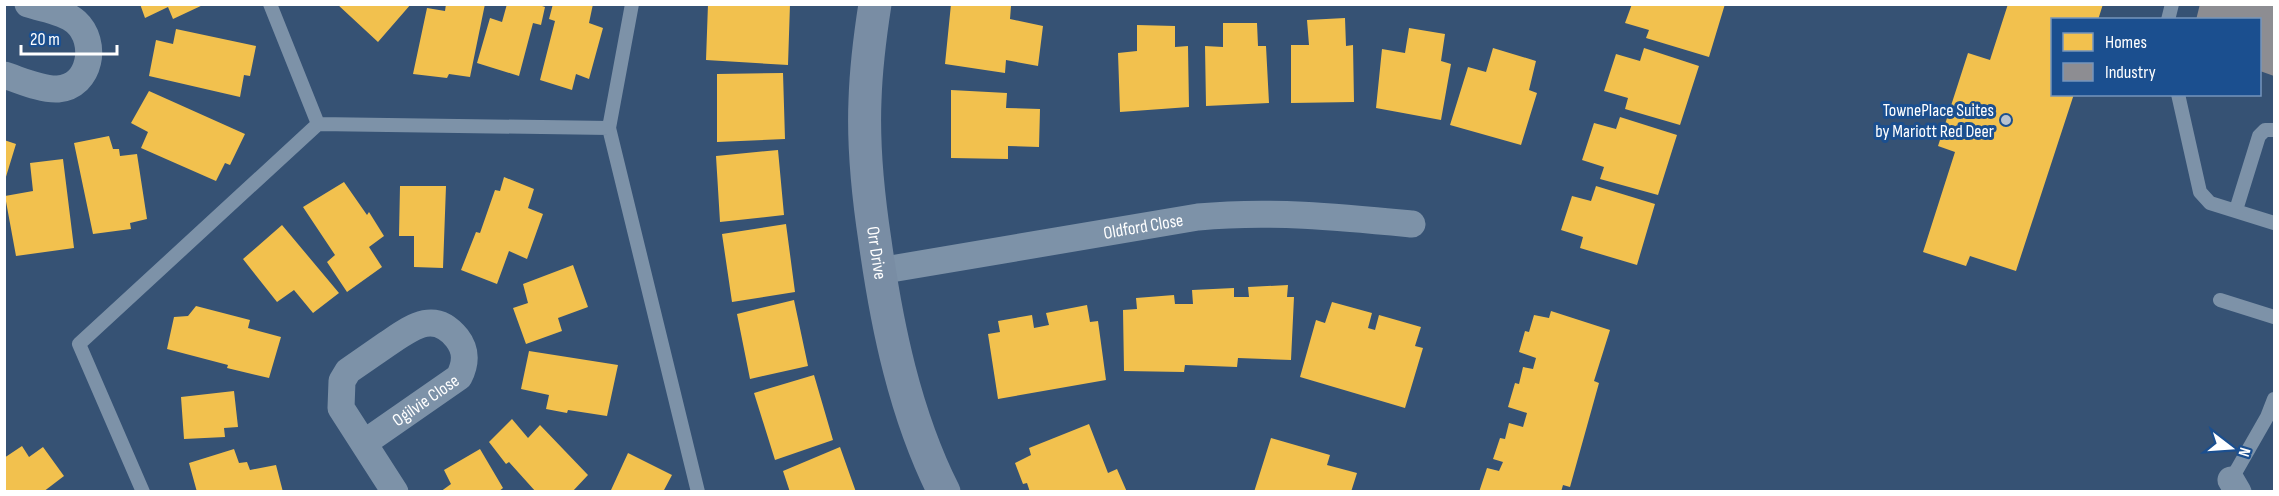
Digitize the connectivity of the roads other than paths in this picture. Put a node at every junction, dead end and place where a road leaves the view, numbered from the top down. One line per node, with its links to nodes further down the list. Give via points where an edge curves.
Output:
1 (28, 4): 5 (street, via 76,22 88,44 88,64 76,82 56,89)
2 (270, 4): 7 (lane)
3 (632, 4): 8 (lane)
4 (875, 4): 13 (street, Orr Drive, via 865,100 865,148)
5 (4, 75)
6 (2178, 96): 10 (lane, via 2200,192 2210,203)
7 (318, 124): 8 (lane); 19 (lane, via 79,344)
8 (609, 128): 21 (lane)
9 (2274, 130): 10 (lane, via 2265,130 2259,136)
10 (2236, 210): 11 (lane)
11 (2274, 223)
12 (1412, 224): 13 (street, Oldford Close, via 1333,216 1232,214)
13 (879, 271): 22 (street, Orr Drive, via 906,394)
14 (2220, 300): 15 (lane)
15 (2274, 317)
16 (2274, 399): 18 (lane)
17 (364, 443): 17 (street, Ogilvie Close, via 459,377 465,356 451,331 439,324 413,327 348,371 342,381 341,408); 20 (street, Ogilvie Close)
18 (2235, 486)
19 (143, 492)
20 (395, 492)
21 (698, 492)
22 (944, 492)

